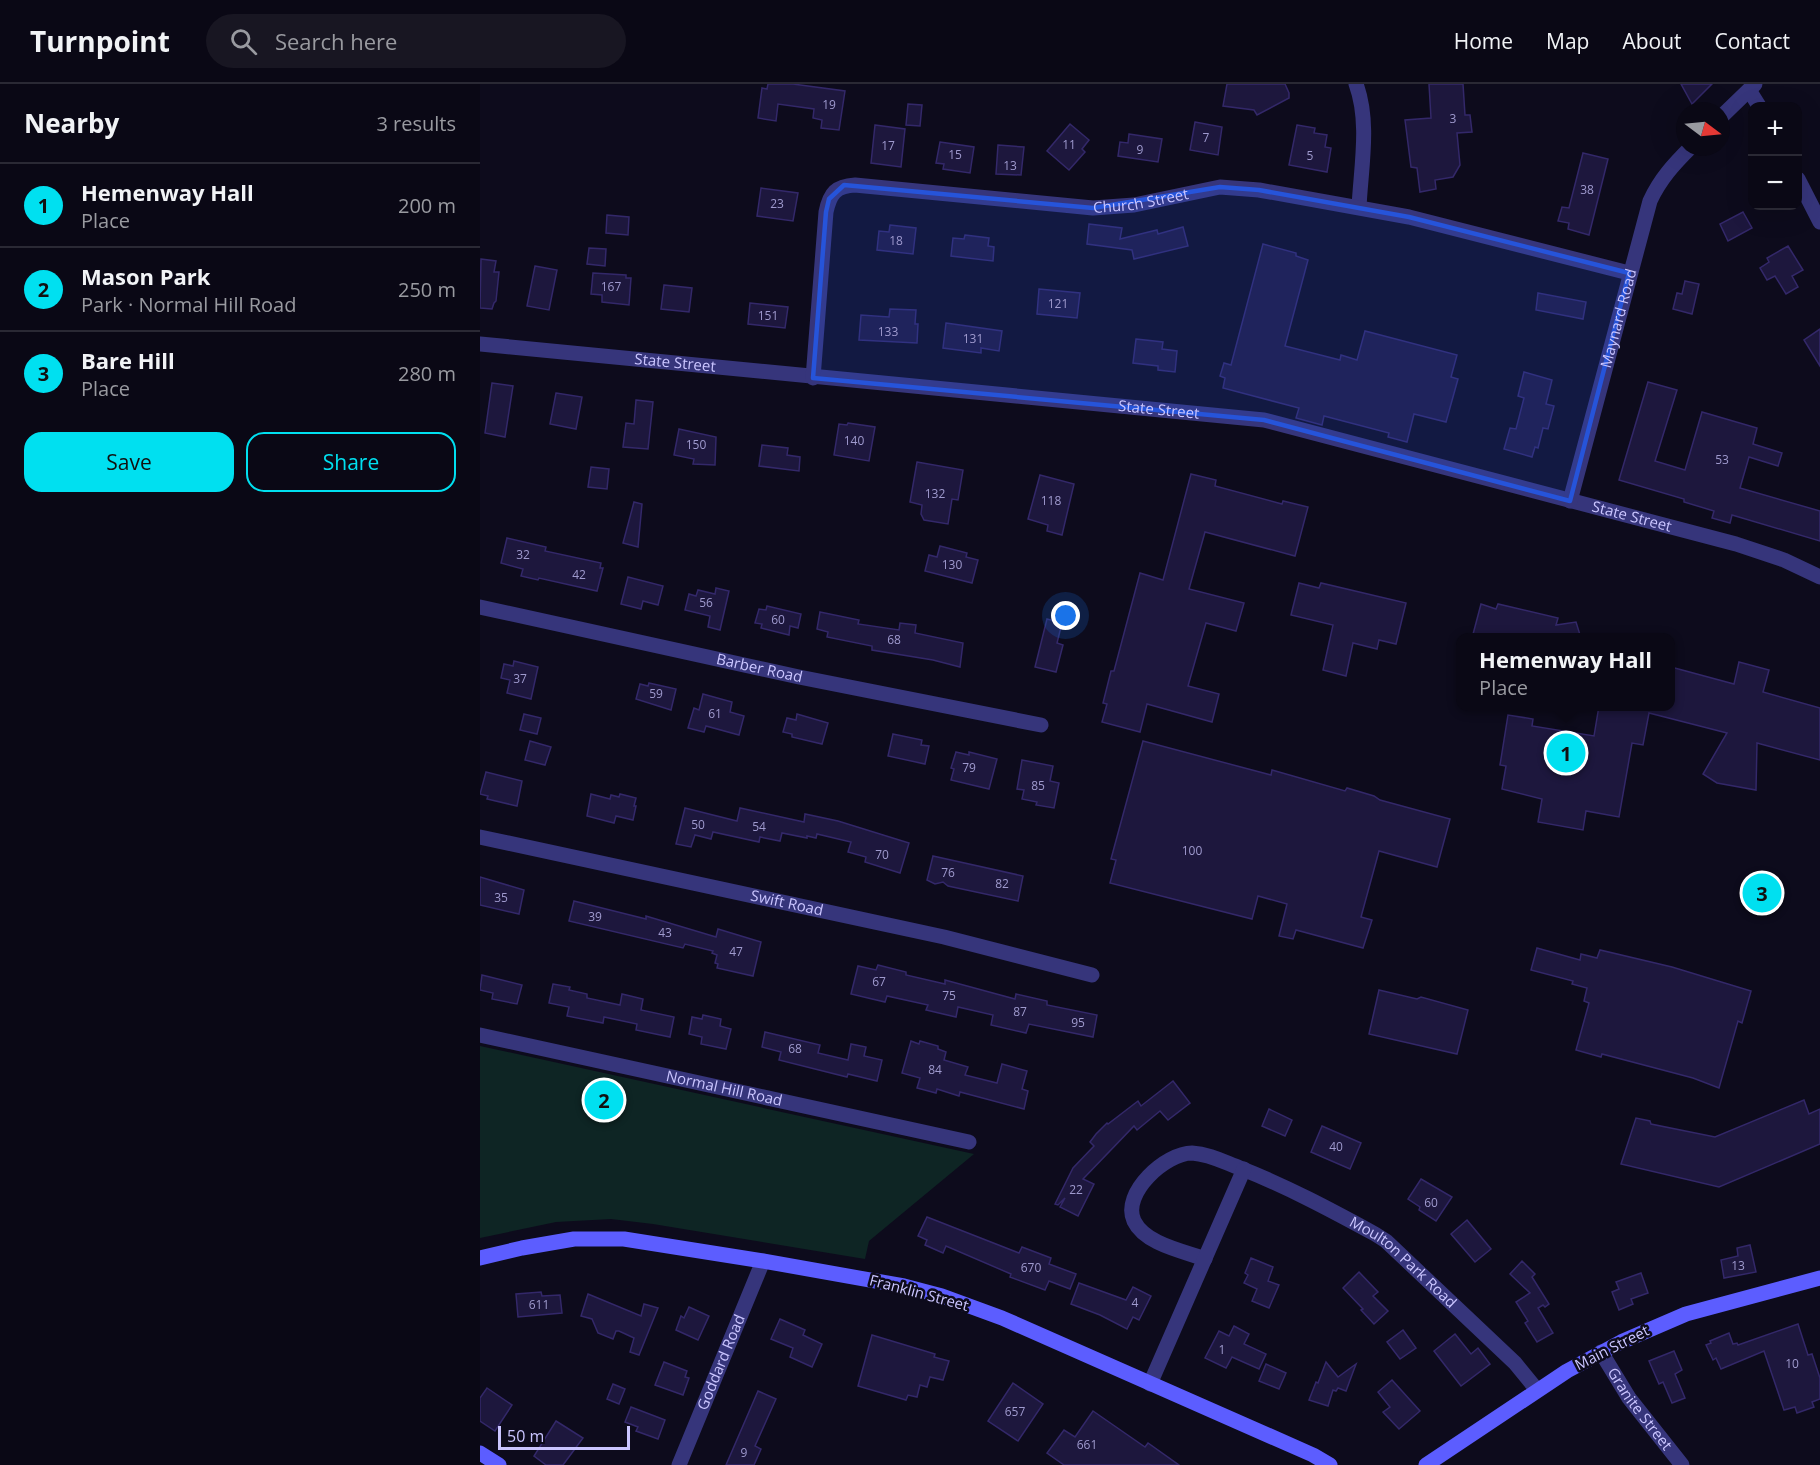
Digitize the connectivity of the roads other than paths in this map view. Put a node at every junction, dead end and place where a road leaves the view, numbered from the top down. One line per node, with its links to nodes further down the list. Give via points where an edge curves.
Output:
1 (1356, 84): 7 (street, via 1363,131)
2 (1752, 87): 3 (street); 4 (street)
3 (1758, 102)
4 (1730, 108)
5 (1682, 156): 9 (street, Maynard Road, via 1656,186)
6 (1802, 188): 8 (street)
7 (1359, 207): 9 (street, Church Street); 11 (street, Church Street, via 1220,187 1134,205 1093,208 844,185 829,199 826,212)
8 (1820, 222)
9 (1629, 273): 12 (street, Maynard Road)
10 (480, 345): 11 (street, State Street)
11 (813, 378): 12 (street, State Street, via 1264,420)
12 (1570, 501): 13 (street, State Street, via 1736,544)
13 (1820, 577)
14 (480, 607): 15 (street, Barber Road)
15 (1041, 725)
16 (480, 837): 17 (street, Swift Road, via 944,937)
17 (1092, 975)
18 (480, 1035): 19 (street, Normal Hill Road)
19 (969, 1142)
20 (1244, 1169): 22 (street); 22 (street, Moulton Park Road, via 1202,1155 1180,1155 1148,1177 1133,1199 1134,1220 1149,1237); 27 (street, Moulton Park Road, via 1386,1241 1515,1364)
21 (480, 1258): 23 (street, Franklin Street, via 549,1242 601,1238)
22 (1205, 1259): 26 (street)
23 (763, 1261): 26 (street, Franklin Street, via 942,1296); 30 (street, Goddard Road)
24 (1820, 1278): 25 (street, Main Street, via 1686,1314)
25 (1601, 1352): 27 (street, Main Street); 33 (street, Granite Street, via 1629,1398)
26 (1150, 1383): 31 (street, Franklin Street)
27 (1537, 1390): 32 (street, Main Street)
28 (480, 1453): 29 (street)
29 (499, 1465)
30 (679, 1465)
31 (1330, 1465)
32 (1426, 1465)
33 (1682, 1465)

